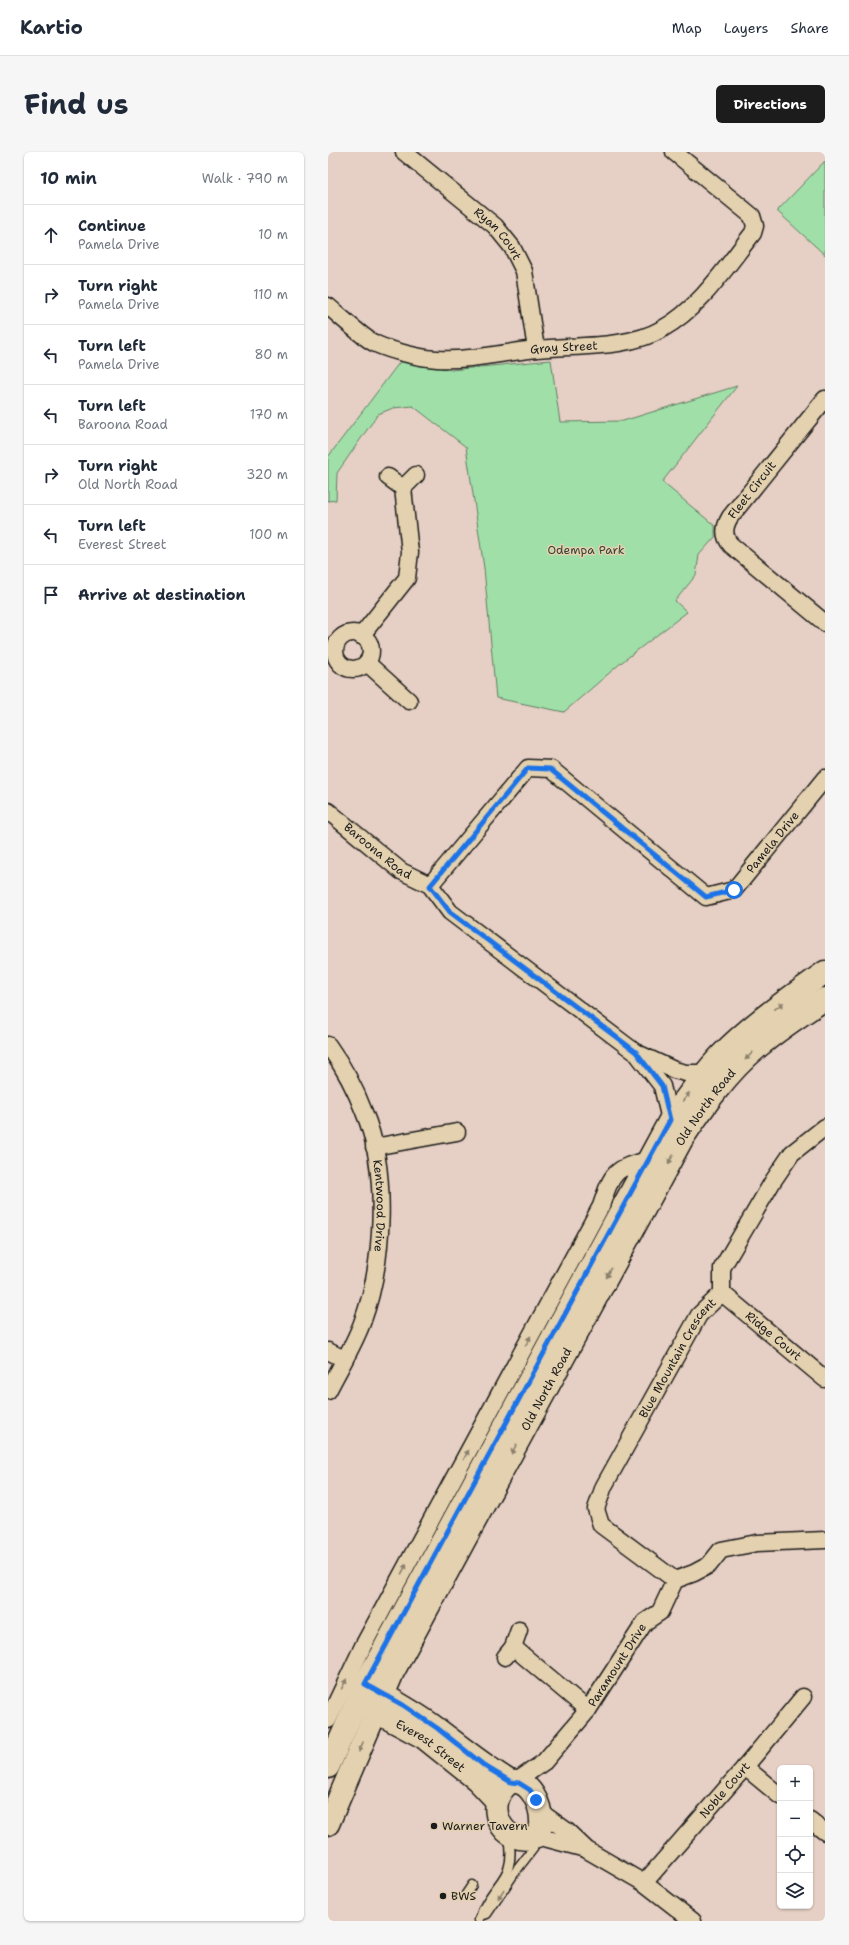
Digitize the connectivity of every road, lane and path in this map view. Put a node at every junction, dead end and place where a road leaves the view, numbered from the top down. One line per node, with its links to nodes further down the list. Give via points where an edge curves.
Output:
1 (404, 152): 4 (street, Ryan Court, via 494,226 512,247 524,271)
2 (674, 152): 4 (street, Gray Street, via 752,216 755,226 753,233 698,301 680,318 661,330 643,338 624,342)
3 (328, 306): 4 (street, Gray Street, via 375,343 423,357 455,360)
4 (536, 349)
5 (825, 399): 9 (street, Fleet Circuit, via 730,517 724,534 731,545)
6 (416, 475): 8 (street)
7 (388, 477): 8 (street)
8 (403, 488): 10 (street, via 410,552 407,578)
9 (825, 623)
10 (360, 636): 11 (street, via 365,637 372,650); 12 (street, via 351,633 338,640)
11 (367, 663): 12 (street, via 355,670); 13 (street)
12 (333, 666)
13 (409, 701)
14 (825, 778): 16 (street, Pamela Drive, via 734,890 706,897 550,769 528,768)
15 (328, 811): 16 (street, Baroona Road, via 401,871)
16 (430, 886): 20 (street, Baroona Road, via 450,912)
17 (825, 972): 21 (main road, Old North Road, one-way to 17, via 745,1033)
18 (825, 999): 37 (main road, Old North Road, one-way to 37, via 757,1048 717,1090 682,1138 397,1665)
19 (328, 1046): 25 (street, Kentwood Drive, via 342,1066 365,1113)
20 (636, 1052): 21 (street, Baroona Road, via 674,1070); 22 (street, Baroona Road, via 662,1086)
21 (706, 1073): 22 (main road, Old North Road, one-way to 21)
22 (670, 1120): 26 (main road, Old North Road)
23 (825, 1127): 27 (street, Blue Mountain Crescent, via 792,1153 773,1181 722,1268)
24 (456, 1132): 25 (street)
25 (374, 1147): 29 (street, Kentwood Drive, via 380,1190 381,1237 374,1281 362,1324)
26 (648, 1160): 35 (main road, Old North Road); 39 (street, one-way to 26, via 363,1646 601,1206 608,1186 621,1168)
27 (722, 1293): 30 (street, Ridge Court); 33 (street, Blue Mountain Crescent, via 699,1315 604,1486 596,1509 601,1525)
28 (328, 1351): 29 (street)
29 (344, 1359): 31 (street, Kentwood Drive)
30 (825, 1379)
31 (328, 1391)
32 (825, 1540): 33 (street, via 757,1543 721,1550 709,1565)
33 (675, 1580): 38 (street, Paramount Drive, via 660,1612 645,1622)
34 (519, 1630): 38 (street, via 509,1652)
35 (361, 1693): 37 (main road, Everest Street); 40 (main road, Old North Road)
36 (802, 1697): 41 (street, Noble Court)
37 (380, 1703): 42 (main road, Everest Street, via 437,1728 486,1767); 44 (main road, Everest Street, via 477,1780); 46 (main road, Old North Road, one-way to 46)
38 (588, 1710): 42 (street, Paramount Drive, via 544,1762)
39 (328, 1720)
40 (328, 1767)
41 (745, 1767): 43 (street); 51 (street, Noble Court)
42 (524, 1792): 44 (main road, via 502,1788); 49 (main road, via 542,1821); 50 (street, Everest Street)
43 (777, 1794)
44 (496, 1800): 47 (main road, via 496,1814)
45 (813, 1822): 48 (street)
46 (328, 1824)
47 (508, 1832): 49 (main road, Everest Street, via 521,1839); 54 (lane, via 510,1868 482,1910)
48 (825, 1832)
49 (535, 1836): 50 (street, Everest Street); 54 (lane, one-way to 54, via 533,1849 487,1914)
50 (587, 1850): 51 (street, Everest Street)
51 (644, 1883): 55 (street, Everest Street)
52 (472, 1885): 53 (lane)
53 (466, 1894)
54 (480, 1919)
55 (693, 1921)

